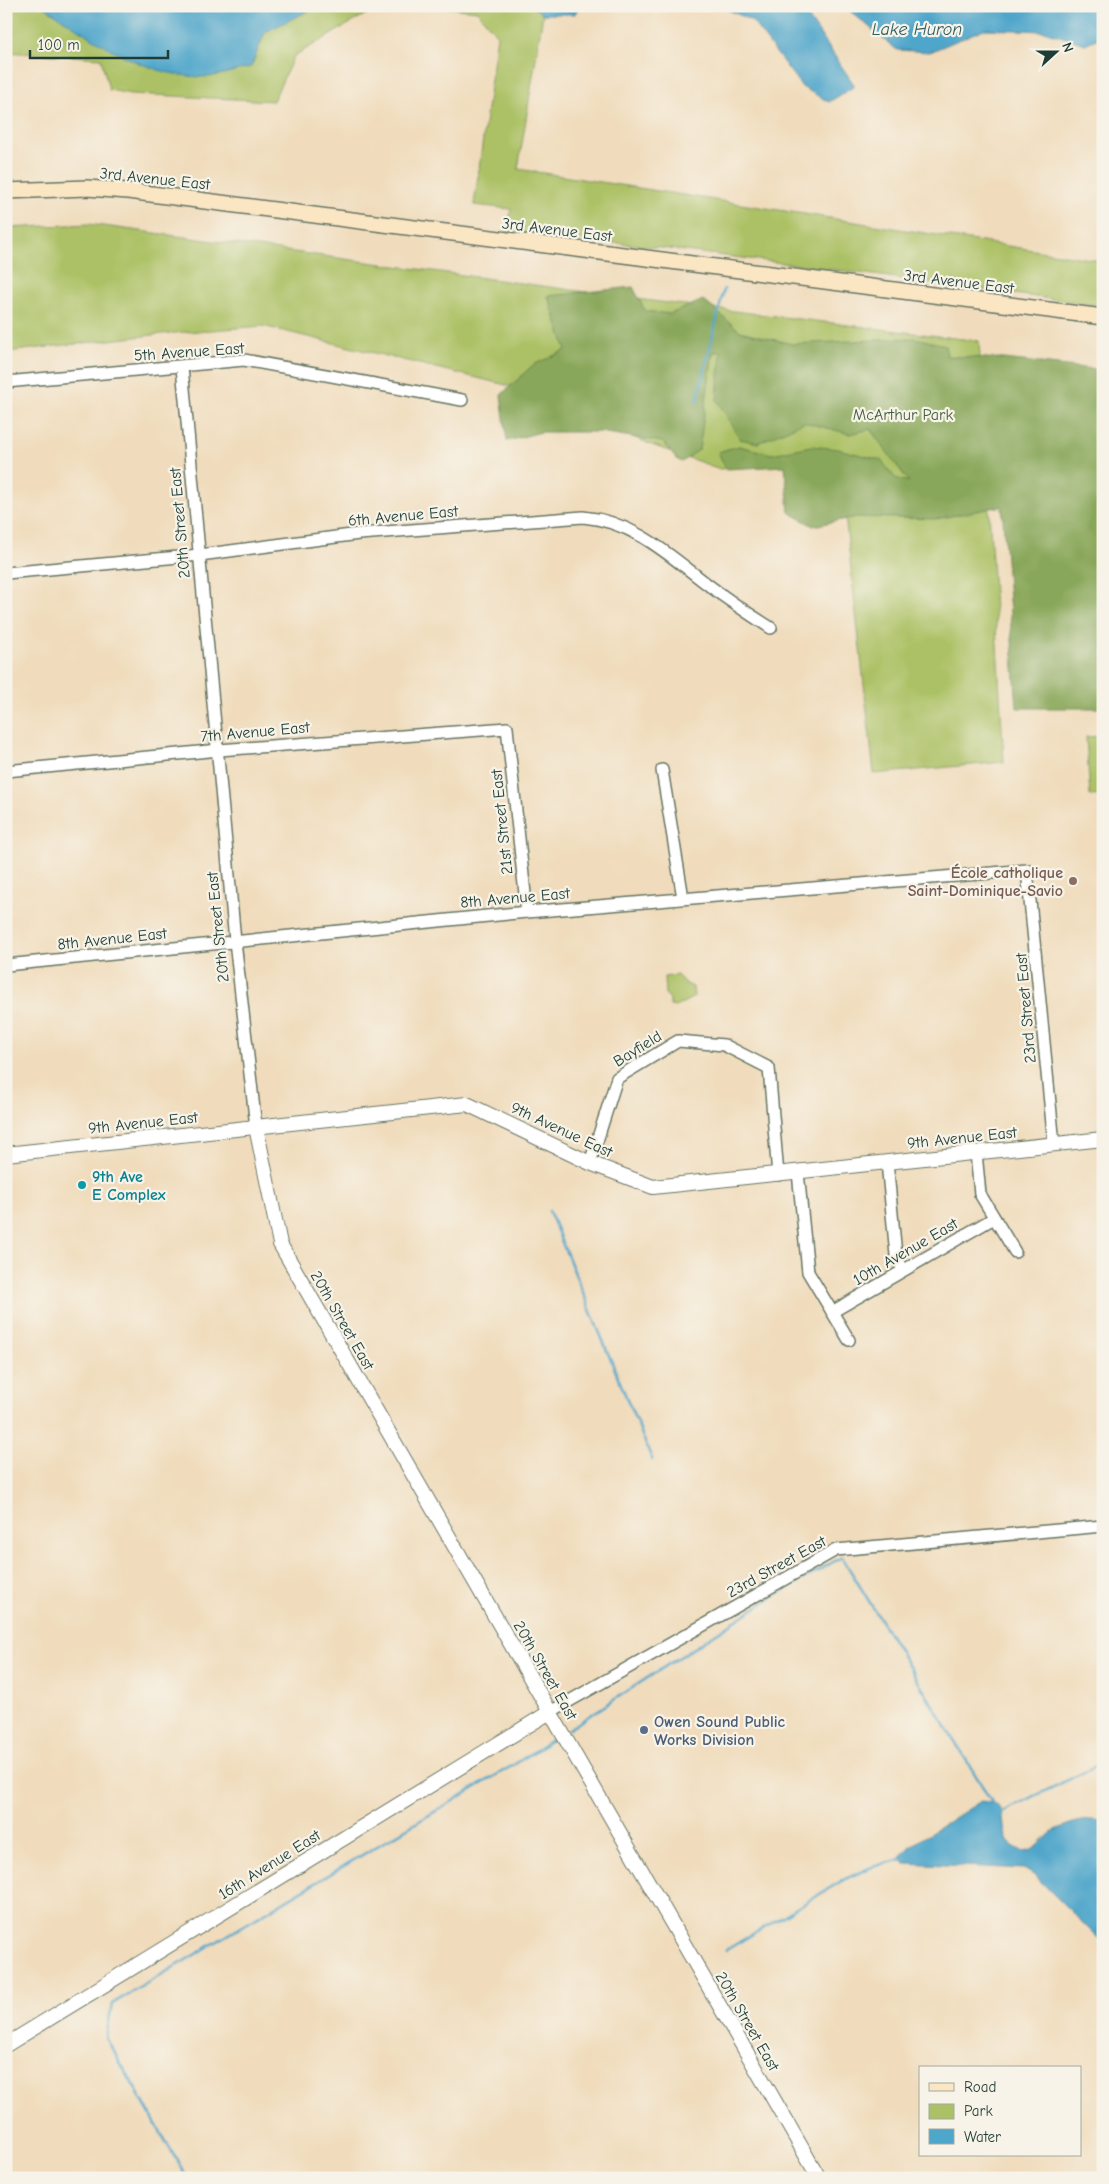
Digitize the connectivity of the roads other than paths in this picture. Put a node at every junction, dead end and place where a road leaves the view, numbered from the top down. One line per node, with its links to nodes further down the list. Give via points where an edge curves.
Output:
1 (6, 191): 2 (main road, 3rd Avenue East, via 87,188 128,191)
2 (1103, 318)
3 (182, 367): 4 (street, 5th Avenue East); 5 (street, 5th Avenue East, via 244,360); 6 (street, 20th Street East)
4 (6, 382)
5 (462, 400)
6 (200, 555): 7 (street, 6th Avenue East); 8 (street, 6th Avenue East, via 359,534 595,518 626,528 656,544); 10 (street, 20th Street East)
7 (6, 573)
8 (771, 628)
9 (507, 728): 10 (street, 7th Avenue East); 15 (street, 21st Street East)
10 (219, 750): 12 (street, 7th Avenue East); 16 (street, 20th Street East)
11 (662, 770): 14 (street)
12 (6, 771)
13 (1027, 870): 14 (street, 8th Avenue East); 20 (street, 23rd Street East)
14 (683, 898): 15 (street, 8th Avenue East)
15 (527, 912): 16 (street, 8th Avenue East)
16 (235, 941): 17 (street, 8th Avenue East); 18 (street, 20th Street East)
17 (6, 965)
18 (256, 1127): 22 (street, 9th Avenue East); 24 (street, 9th Avenue East, via 467,1104); 33 (street, 20th Street East, via 280,1244)
19 (1103, 1140): 20 (street, 9th Avenue East)
20 (1054, 1144): 21 (street, 9th Avenue East)
21 (976, 1152): 23 (street, 9th Avenue East); 27 (street, via 980,1194)
22 (6, 1154)
23 (887, 1162): 25 (street, 9th Avenue East); 29 (street, via 896,1255)
24 (590, 1163): 26 (street, 9th Avenue East, via 653,1187); 26 (street, Bayfield, via 617,1078 678,1041 724,1045 769,1068)
25 (798, 1172): 26 (street, 9th Avenue East); 30 (street, via 808,1272)
26 (778, 1174)
27 (994, 1218): 28 (street); 29 (street, 10th Avenue East)
28 (1015, 1252)
29 (903, 1270): 30 (street, 10th Avenue East)
30 (832, 1312): 31 (street)
31 (849, 1340)
32 (1103, 1526): 33 (street, 23rd Street East, via 836,1550)
33 (550, 1712): 34 (street, 16th Avenue East); 35 (street, 20th Street East)
34 (6, 2045)
35 (819, 2178)

